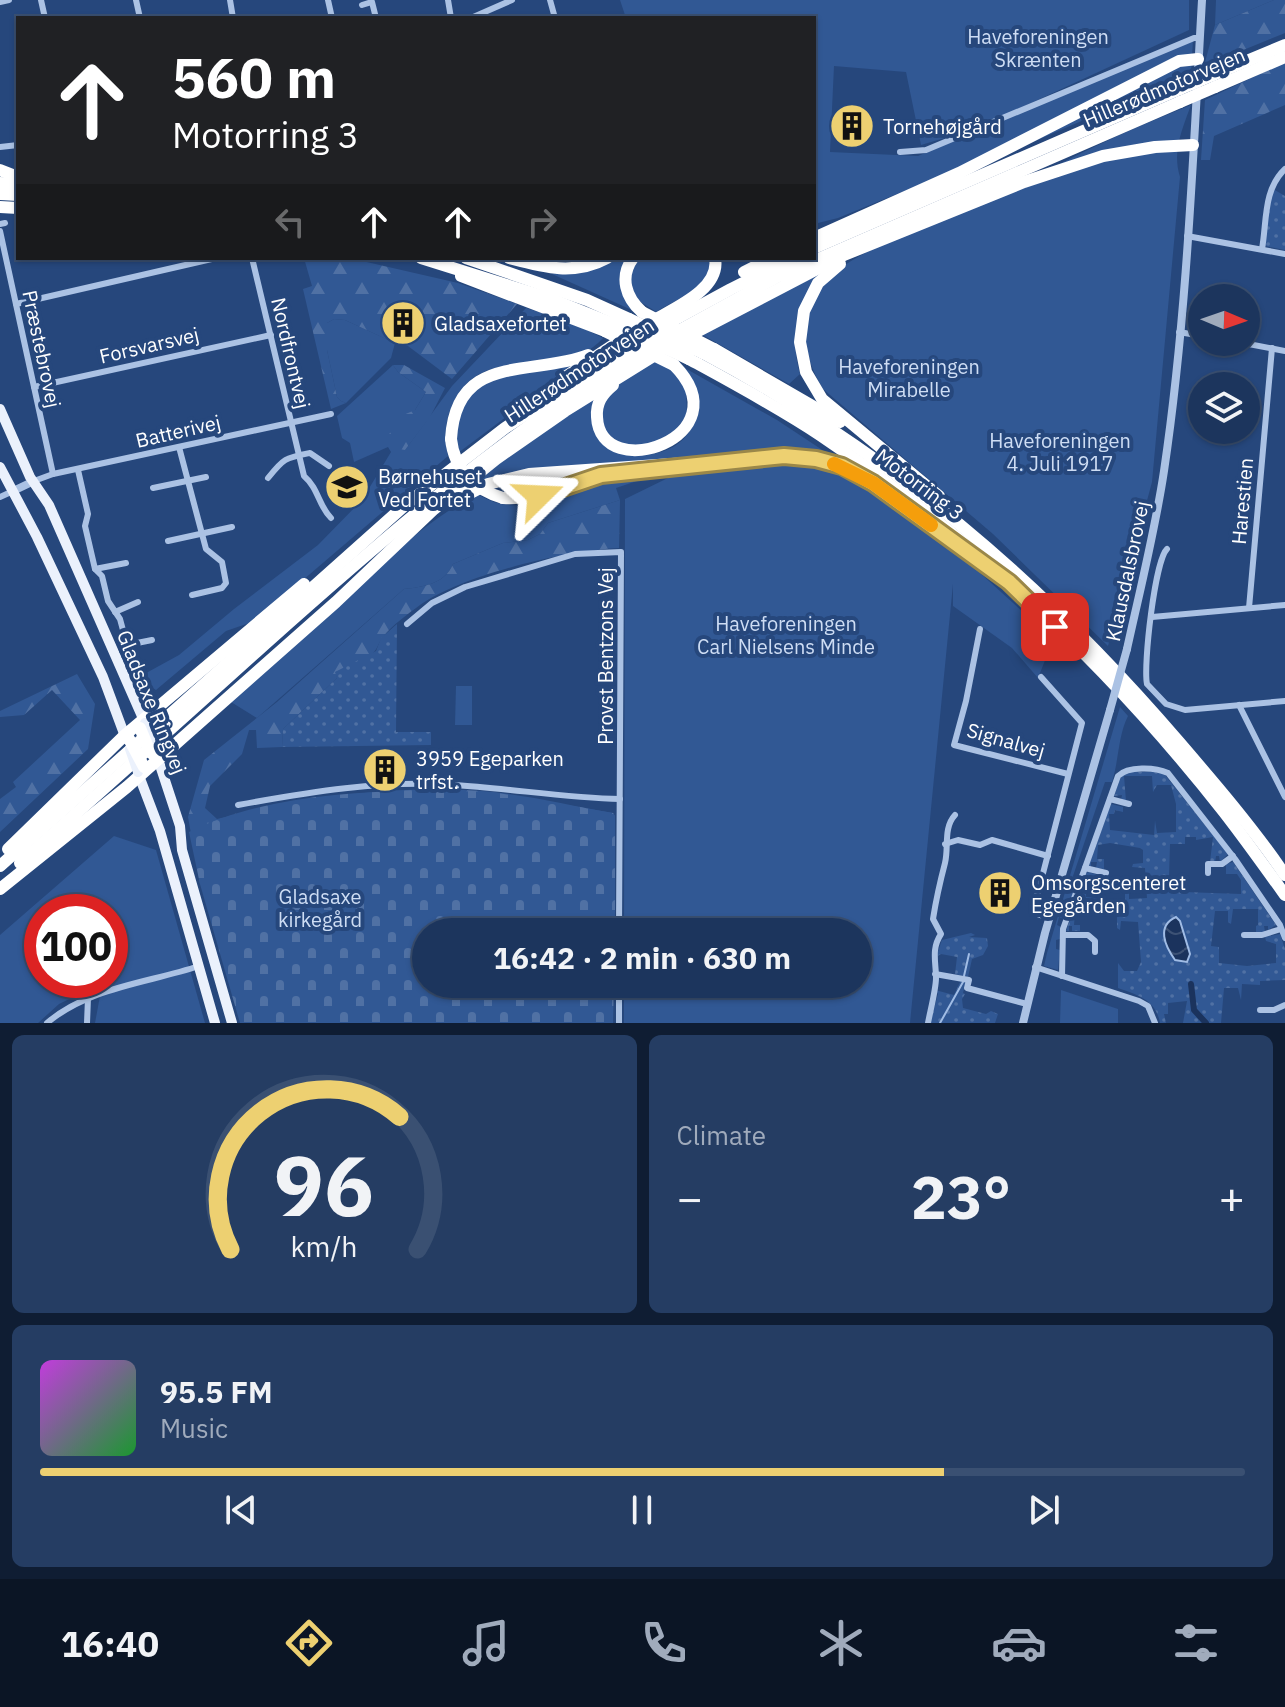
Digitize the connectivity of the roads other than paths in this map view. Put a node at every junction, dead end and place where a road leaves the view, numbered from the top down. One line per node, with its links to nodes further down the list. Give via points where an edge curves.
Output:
1 (9, 0): 4 (street)
2 (512, 0): 7 (street)
3 (1202, 0): 8 (street, Klausdalsbrovej)
4 (0, 2)
5 (362, 5): 6 (street, via 372,2)
6 (376, 16)
7 (476, 16)
8 (1200, 38): 11 (street, Klausdalsbrovej); 17 (street, via 926,150)
9 (1285, 45): 12 (highway, Hillerødmotorvejen)
10 (1285, 57): 12 (highway, Hillerødmotorvejen)
11 (1198, 59): 15 (street, Klausdalsbrovej); 19 (highway, via 1179,61)
12 (1214, 81): 13 (highway, Hillerødmotorvejen, bridge)
13 (1180, 96): 14 (highway, Hillerødmotorvejen); 16 (highway, Hillerødmotorvejen)
14 (1084, 131): 19 (highway, via 1059,135); 26 (highway, Hillerødmotorvejen)
15 (1193, 145): 20 (highway, via 1103,156); 24 (street, Klausdalsbrovej)
16 (1067, 150): 20 (highway, via 1048,165); 42 (highway, Hillerødmotorvejen)
17 (900, 152)
18 (1285, 169): 28 (street, via 1269,195)
19 (959, 173): 21 (highway)
20 (972, 202): 27 (highway)
21 (862, 215): 22 (highway); 25 (highway)
22 (816, 227)
23 (0, 231): 45 (street, Præstebrovej)
24 (1187, 236): 28 (street); 47 (street, Klausdalsbrovej)
25 (816, 237)
26 (816, 247)
27 (864, 248): 55 (highway, via 787,283); 62 (highway, via 818,283 804,311 800,342 806,372 822,399)
28 (1262, 249): 29 (street)
29 (1285, 254)
30 (207, 260): 45 (street)
31 (252, 260): 49 (street, Nordfrontvej)
32 (424, 260): 46 (highway)
33 (472, 260): 43 (highway, Motorring 3)
34 (504, 260): 43 (highway)
35 (517, 260): 36 (highway, via 567,270)
36 (602, 260)
37 (632, 260): 53 (highway, bridge, via 626,287 632,302)
38 (715, 260): 44 (highway, via 712,279)
39 (768, 260): 44 (highway)
40 (789, 260): 60 (highway, Hillerødmotorvejen, via 626,348)
41 (816, 260): 97 (highway, Hillerødmotorvejen, via 695,321 599,378 454,480)
42 (816, 260)
43 (587, 300): 53 (highway, Motorring 3, bridge)
44 (684, 302): 52 (highway)
45 (16, 304): 56 (street, Præstebrovej)
46 (610, 328): 55 (highway, bridge, via 674,365 687,382 692,410 687,426 665,445 637,451 621,448 600,431 599,400); 87 (highway, Motorring 3, bridge, via 689,359 757,396 867,468)
47 (1179, 332): 48 (street); 125 (street, Klausdalsbrovej, bridge, via 1164,474 1127,649)
48 (1188, 334)
49 (271, 335): 56 (street, Forsvarsvej); 59 (street, Nordfrontvej)
50 (1260, 346): 51 (street)
51 (1272, 348): 54 (street); 91 (street, Harestien)
52 (603, 350): 60 (highway); 64 (highway, bridge, via 565,363 484,377 461,401 452,425 454,455 465,475 481,489 522,499 601,475)
53 (708, 351): 62 (highway, via 808,402); 81 (highway, Motorring 3, via 836,430)
54 (1285, 351)
55 (633, 368): 79 (highway, via 496,459)
56 (34, 387): 68 (street, Præstebrovej)
57 (0, 409): 71 (main road, Gladsaxe Ringvej)
58 (331, 414): 59 (street, Batterivej)
59 (291, 422): 61 (street, Batterivej); 63 (street, Nordfrontvej)
60 (505, 428): 76 (highway, Hillerødmotorvejen)
61 (179, 447): 67 (street, Batterivej); 72 (street)
62 (887, 452): 81 (highway, via 942,498)
63 (299, 455): 65 (street, via 310,453); 70 (street, via 282,460); 77 (street, Nordfrontvej, via 304,476)
64 (698, 463): 79 (highway, via 508,478 469,493); 87 (highway, via 784,456 842,466)
65 (329, 466)
66 (0, 467): 74 (main road, Gladsaxe Ringvej)
67 (78, 470): 68 (street, Batterivej); 85 (street)
68 (53, 474): 71 (street, Batterivej)
69 (206, 477): 72 (street)
70 (268, 478)
71 (34, 481): 74 (street); 101 (main road, Gladsaxe Ringvej)
72 (187, 481): 73 (street); 80 (street)
73 (153, 488)
74 (11, 492): 75 (street); 102 (main road, Gladsaxe Ringvej, via 103,677)
75 (0, 497)
76 (404, 506): 101 (highway, via 376,523); 116 (highway, Hillerødmotorvejen)
77 (331, 518)
78 (232, 527): 80 (street)
79 (417, 527): 86 (highway)
80 (203, 533): 82 (street); 88 (street, via 206,549 222,562 226,583)
81 (976, 536): 120 (highway, Motorring 3, via 1089,641 1150,707 1234,805)
82 (168, 541)
83 (1167, 549): 93 (street, via 1159,562)
84 (126, 563): 85 (street)
85 (95, 569): 92 (street)
86 (360, 579): 97 (highway); 103 (highway)
87 (1009, 582): 123 (highway, Motorring 3, via 1144,718)
88 (192, 595)
89 (138, 602): 92 (street)
90 (1285, 605): 91 (street)
91 (1249, 608): 93 (street)
92 (115, 612): 96 (street, via 127,645)
93 (1152, 617): 100 (street, via 1146,678 1166,704 1185,710)
94 (407, 624): 107 (street, Provst Bentzons Vej, via 432,603 465,587 575,554 621,552)
95 (980, 629): 105 (street, Signalvej, via 954,745)
96 (152, 640)
97 (240, 666): 121 (highway, Hillerødmotorvejen)
98 (1041, 677): 105 (street, Signalvej, via 1082,723)
99 (1285, 701): 100 (street)
100 (1239, 705): 106 (street)
101 (141, 724): 102 (highway); 103 (highway, bridge, via 150,752)
102 (126, 737): 104 (highway, bridge); 113 (highway)
103 (157, 757): 104 (highway); 144 (main road, Gladsaxe Ringvej)
104 (142, 771): 122 (highway); 131 (main road, Gladsaxe Ringvej)
105 (1068, 774): 114 (street, Signalvej)
106 (1285, 797)
107 (620, 799): 110 (street, via 433,784 341,788); 124 (street, Provst Bentzons Vej)
108 (1110, 799): 109 (street); 115 (street, via 1118,776 1127,769 1168,773); 117 (street)
109 (1129, 804)
110 (238, 805)
111 (955, 815): 112 (street)
112 (945, 844): 114 (street, via 992,840); 133 (street, via 933,919 941,934 934,952)
113 (0, 856)
114 (1048, 856): 125 (street, Signalvej, via 1034,908)
115 (1233, 856): 119 (street, via 1222,864 1208,864); 126 (street)
116 (0, 866)
117 (1085, 868): 118 (street); 127 (street)
118 (1106, 873)
119 (1208, 873)
120 (1285, 875)
121 (0, 881)
122 (0, 889)
123 (1285, 895)
124 (619, 918)
125 (1049, 918): 132 (street, Klausdalsbrovej)
126 (1281, 929): 128 (street); 129 (street)
127 (1063, 935): 130 (street, via 1088,935 1095,941); 134 (street)
128 (1244, 935)
129 (1285, 938)
130 (1095, 952)
131 (199, 966): 135 (street); 143 (main road, Gladsaxe Ringvej)
132 (1035, 967): 134 (street); 138 (street, Klausdalsbrovej)
133 (935, 974): 138 (street, via 966,979 967,988); 146 (street)
134 (1062, 976): 148 (street, via 1139,1001 1148,1006)
135 (128, 986)
136 (88, 998): 141 (street); 142 (street)
137 (619, 998): 145 (street)
138 (1027, 1004): 147 (street, Klausdalsbrovej)
139 (1285, 1005): 140 (street)
140 (1260, 1010)
141 (47, 1023)
142 (87, 1023)
143 (215, 1023)
144 (232, 1023)
145 (619, 1023)
146 (928, 1023)
147 (1023, 1023)
148 (1155, 1023)

